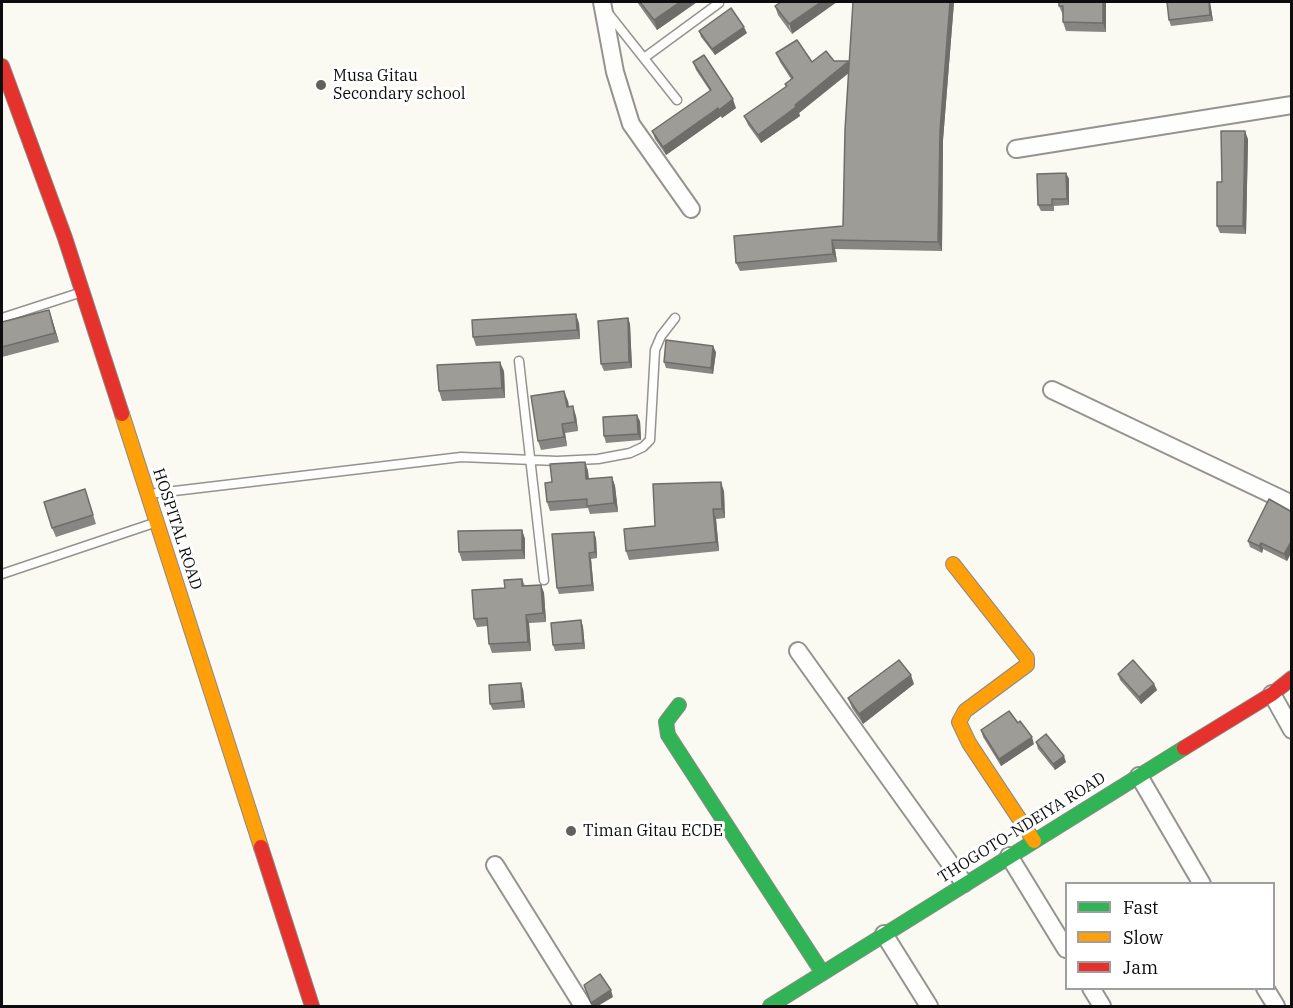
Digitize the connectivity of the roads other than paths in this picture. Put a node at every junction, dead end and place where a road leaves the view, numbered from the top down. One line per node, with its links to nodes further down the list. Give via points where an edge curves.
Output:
1 (719, 3): 3 (lane)
2 (603, 4): 3 (lane); 8 (street, via 615,72 631,124)
3 (644, 58): 5 (lane)
4 (2, 66): 9 (street, HOSPITAL ROAD)
5 (677, 100)
6 (1292, 105): 7 (street)
7 (1016, 149)
8 (691, 209)
9 (83, 292): 10 (lane); 15 (street, HOSPITAL ROAD)
10 (2, 318)
11 (675, 318): 14 (lane, via 655,350 651,372 652,431 643,447 598,459)
12 (519, 361): 14 (lane)
13 (1052, 390): 16 (street)
14 (530, 459): 15 (lane, via 461,458); 20 (lane)
15 (148, 494): 17 (street, HOSPITAL ROAD)
16 (1292, 504)
17 (158, 522): 19 (lane); 37 (street, HOSPITAL ROAD)
18 (953, 564): 27 (street, via 1027,658 1027,665 965,711 959,722)
19 (2, 574)
20 (544, 580)
21 (798, 651): 31 (street)
22 (1292, 678): 23 (street, THOGOTO-NDEIYA ROAD)
23 (1272, 694): 25 (street); 26 (street, THOGOTO-NDEIYA ROAD)
24 (679, 705): 34 (street, via 666,722 668,735)
25 (1290, 724)
26 (1138, 776): 27 (street, THOGOTO-NDEIYA ROAD); 30 (street)
27 (1034, 840): 28 (street, THOGOTO-NDEIYA ROAD)
28 (1009, 856): 31 (street, THOGOTO-NDEIYA ROAD); 33 (street)
29 (495, 865): 38 (street)
30 (1201, 882)
31 (964, 883): 32 (street, THOGOTO-NDEIYA ROAD)
32 (884, 934): 34 (street, THOGOTO-NDEIYA ROAD); 40 (street)
33 (1065, 947)
34 (822, 972): 39 (street, THOGOTO-NDEIYA ROAD)
35 (1092, 990): 41 (street)
36 (1266, 990): 42 (street)
37 (312, 1006)
38 (583, 1006)
39 (770, 1006)
40 (929, 1006)
41 (1102, 1006)
42 (1276, 1006)

